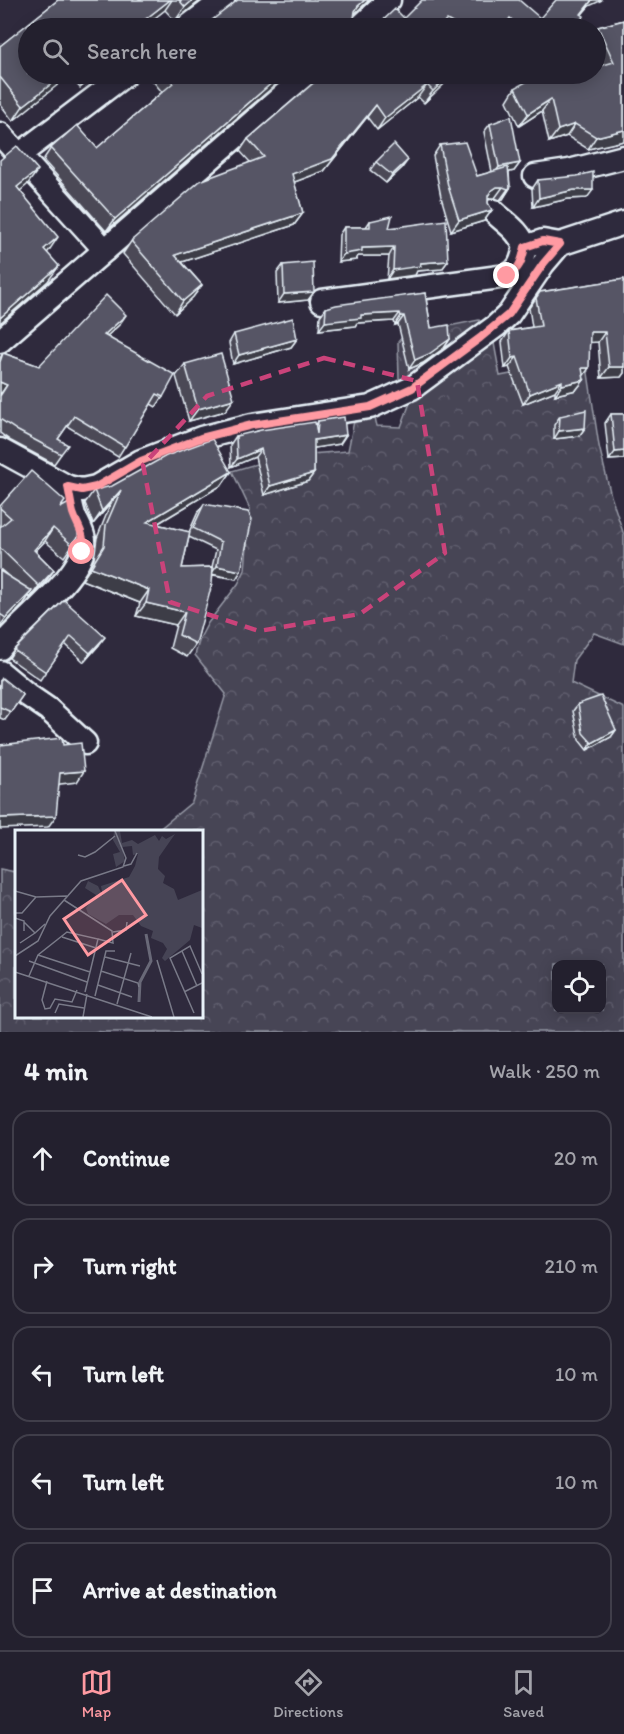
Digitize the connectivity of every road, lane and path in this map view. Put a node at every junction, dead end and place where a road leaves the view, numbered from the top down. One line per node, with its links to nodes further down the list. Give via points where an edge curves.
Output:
1 (223, 0): 3 (street)
2 (389, 0): 4 (street)
3 (199, 18)
4 (370, 18)
5 (113, 84): 8 (street)
6 (296, 84): 15 (street)
7 (0, 134): 8 (street)
8 (19, 155): 15 (street)
9 (624, 157): 10 (street)
10 (535, 176)
11 (493, 212): 14 (street, via 516,230)
12 (624, 223): 13 (street)
13 (560, 244): 14 (street, via 543,241); 19 (street, via 509,314 412,388 370,407 252,425 201,438 141,461 96,487)
14 (525, 247): 16 (street, via 519,266 507,276)
15 (105, 250): 17 (street)
16 (322, 301)
17 (0, 341)
18 (0, 450): 19 (street)
19 (68, 487): 20 (street, via 84,542 82,552 73,570 44,605)
20 (0, 648)
21 (0, 672): 22 (street)
22 (85, 743)

